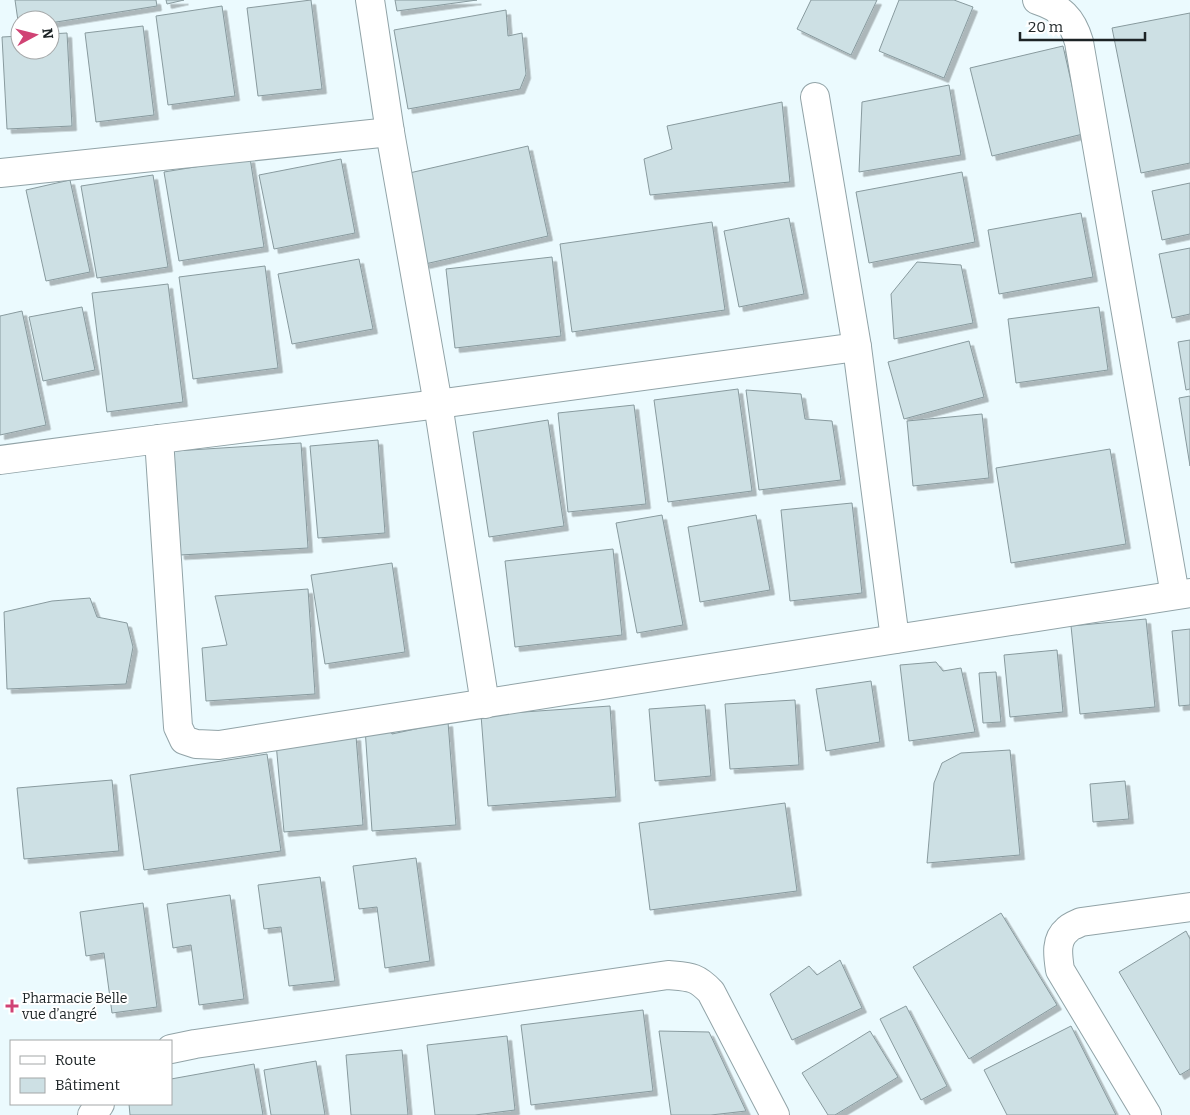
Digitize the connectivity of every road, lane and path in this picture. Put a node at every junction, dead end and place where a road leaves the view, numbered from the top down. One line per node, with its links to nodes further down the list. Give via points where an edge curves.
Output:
1 (370, 0): 4 (street)
2 (1037, 0): 10 (street, via 1065,15 1075,28 1079,42)
3 (815, 97): 6 (street)
4 (390, 132): 5 (street); 7 (street)
5 (0, 173)
6 (857, 348): 7 (street); 11 (street)
7 (438, 404): 8 (street); 12 (street)
8 (159, 439): 9 (street); 12 (street, via 175,702 178,727 184,740 219,745)
9 (0, 460)
10 (1182, 594): 11 (street)
11 (895, 639): 12 (street)
12 (485, 704)
13 (1190, 907): 16 (street, via 1082,922 1066,930 1059,942 1060,970)
14 (172, 1049): 15 (street, via 668,975 696,979 711,992)
15 (775, 1115)
16 (1147, 1115)

